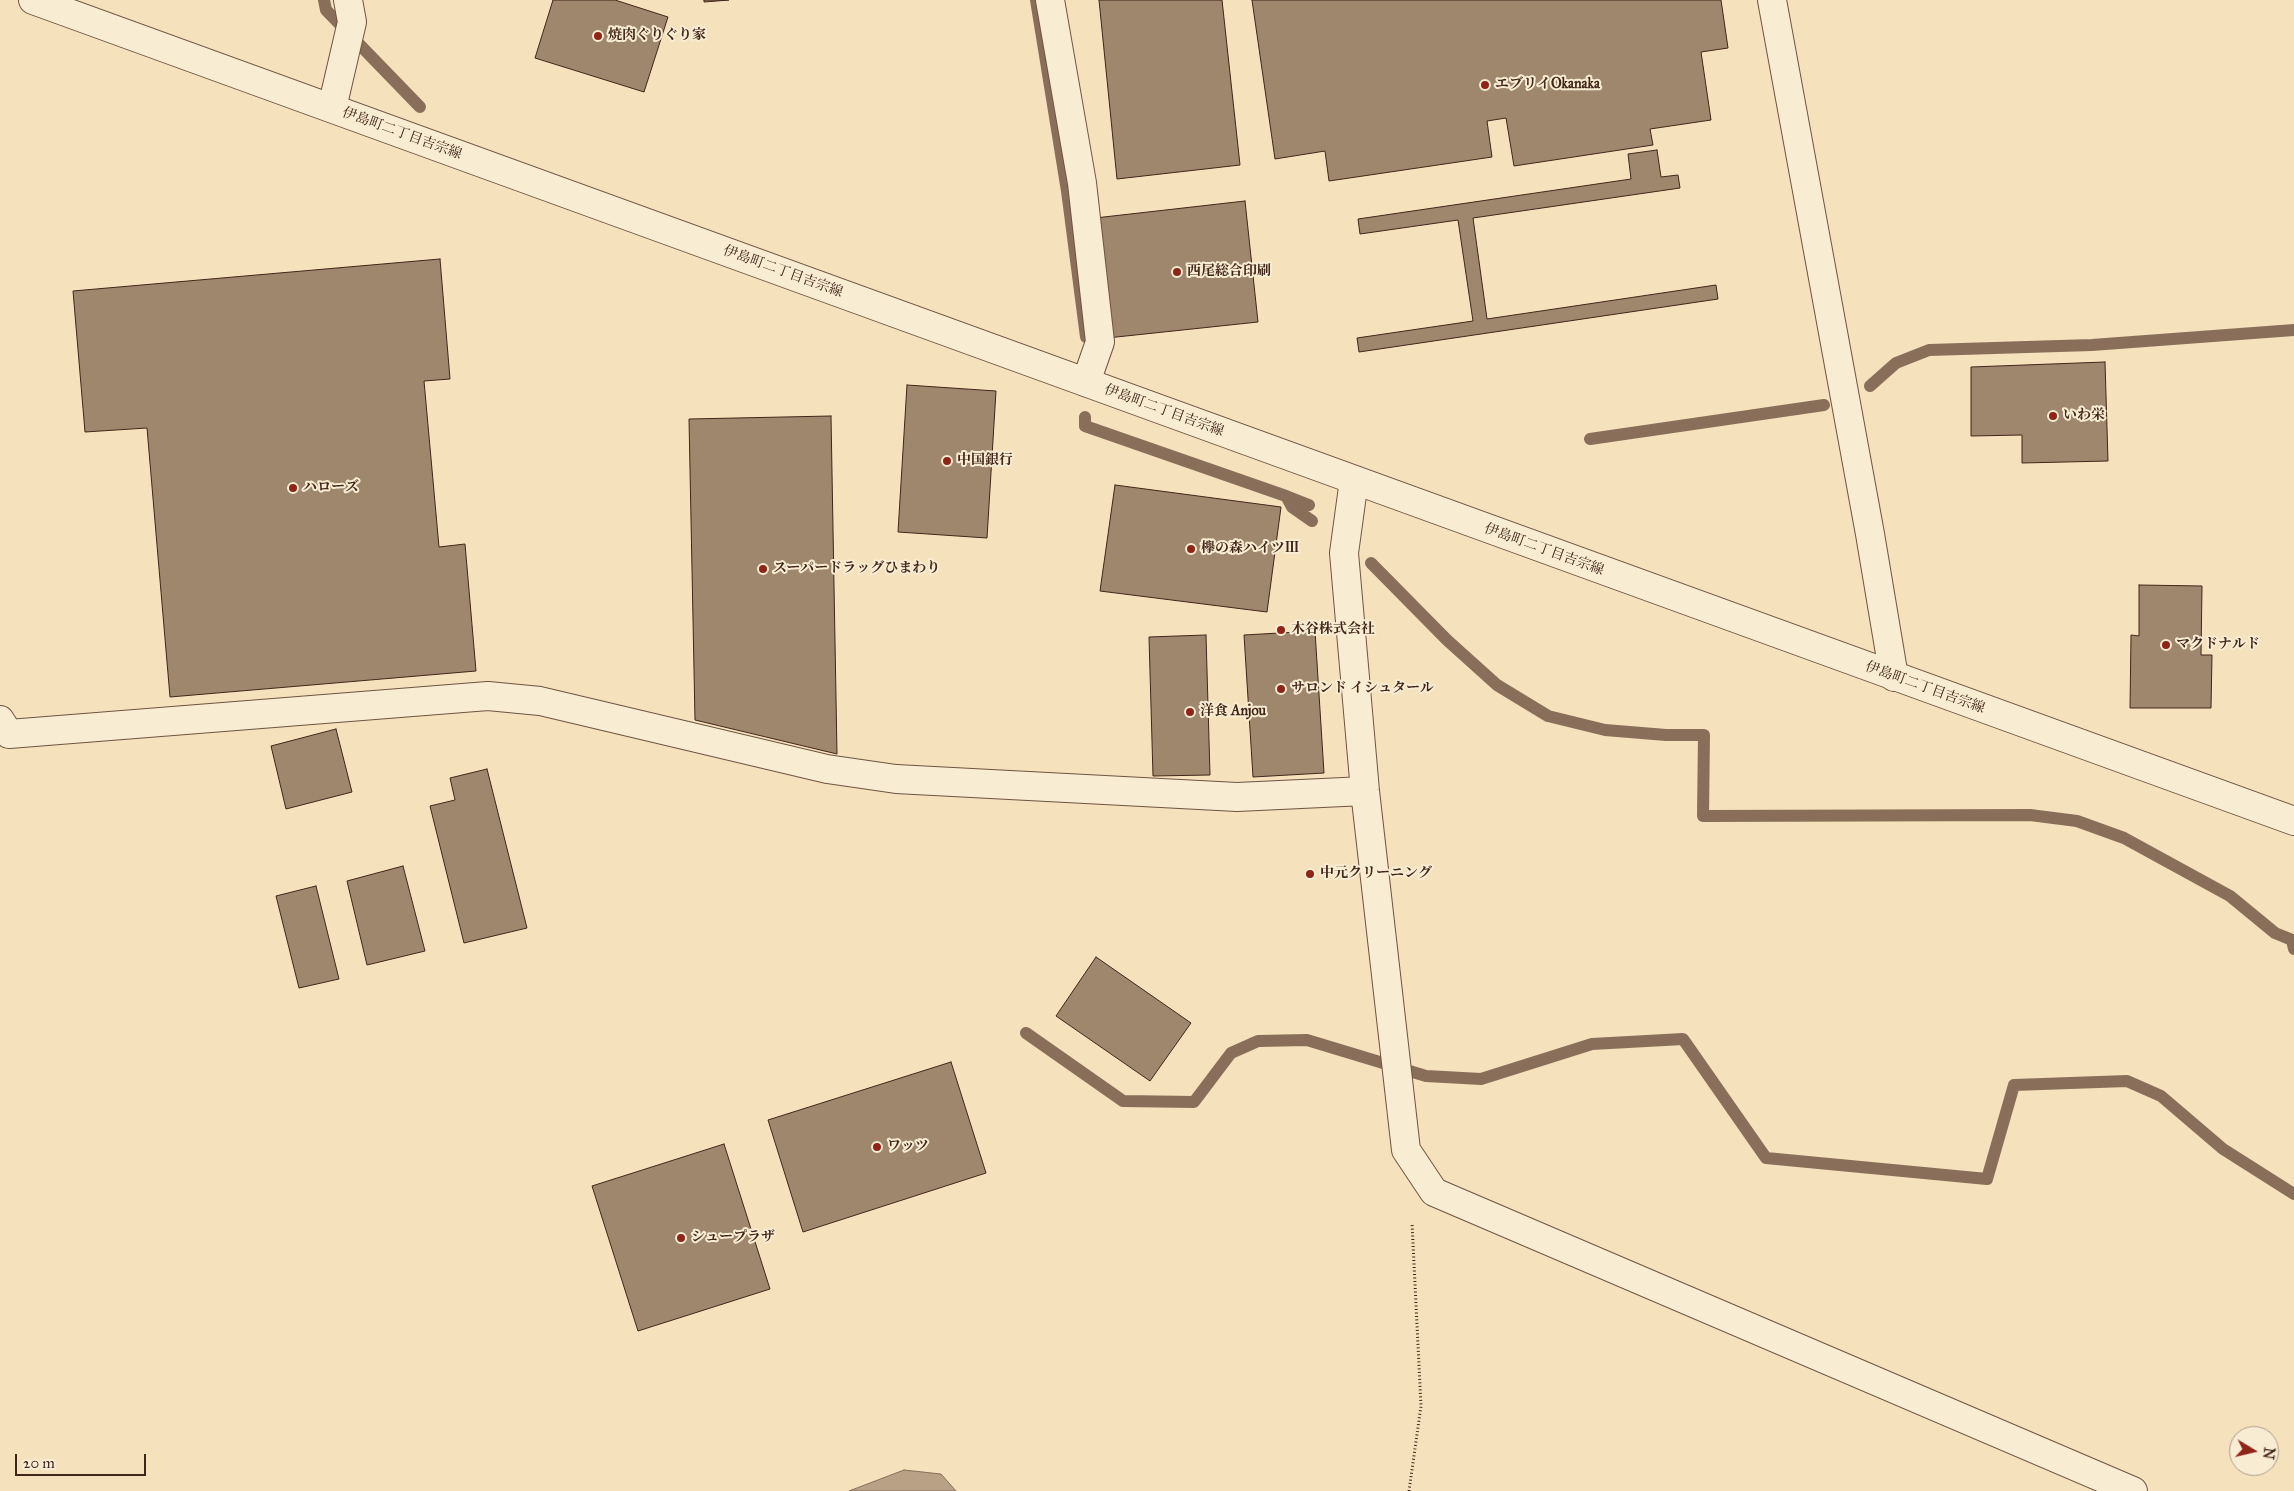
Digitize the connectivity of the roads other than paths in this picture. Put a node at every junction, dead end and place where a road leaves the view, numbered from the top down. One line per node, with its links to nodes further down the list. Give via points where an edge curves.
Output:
1 (33, 0): 5 (street, 伊島町二丁目吉宗線)
2 (1050, 0): 6 (street, via 1082,184 1100,342)
3 (1772, 0): 8 (street)
4 (349, 23): 5 (street)
5 (332, 108): 6 (street, 伊島町二丁目吉宗線)
6 (1086, 382): 7 (street, 伊島町二丁目吉宗線)
7 (1354, 480): 8 (street, 伊島町二丁目吉宗線); 10 (street, via 1344,553)
8 (1894, 677): 11 (street, 伊島町二丁目吉宗線)
9 (0, 720): 10 (street, via 9,734 488,696 540,701 827,769 896,779 1237,797)
10 (1365, 791): 12 (street, via 1406,1150 1434,1192)
11 (2294, 821)
12 (2133, 1491)

